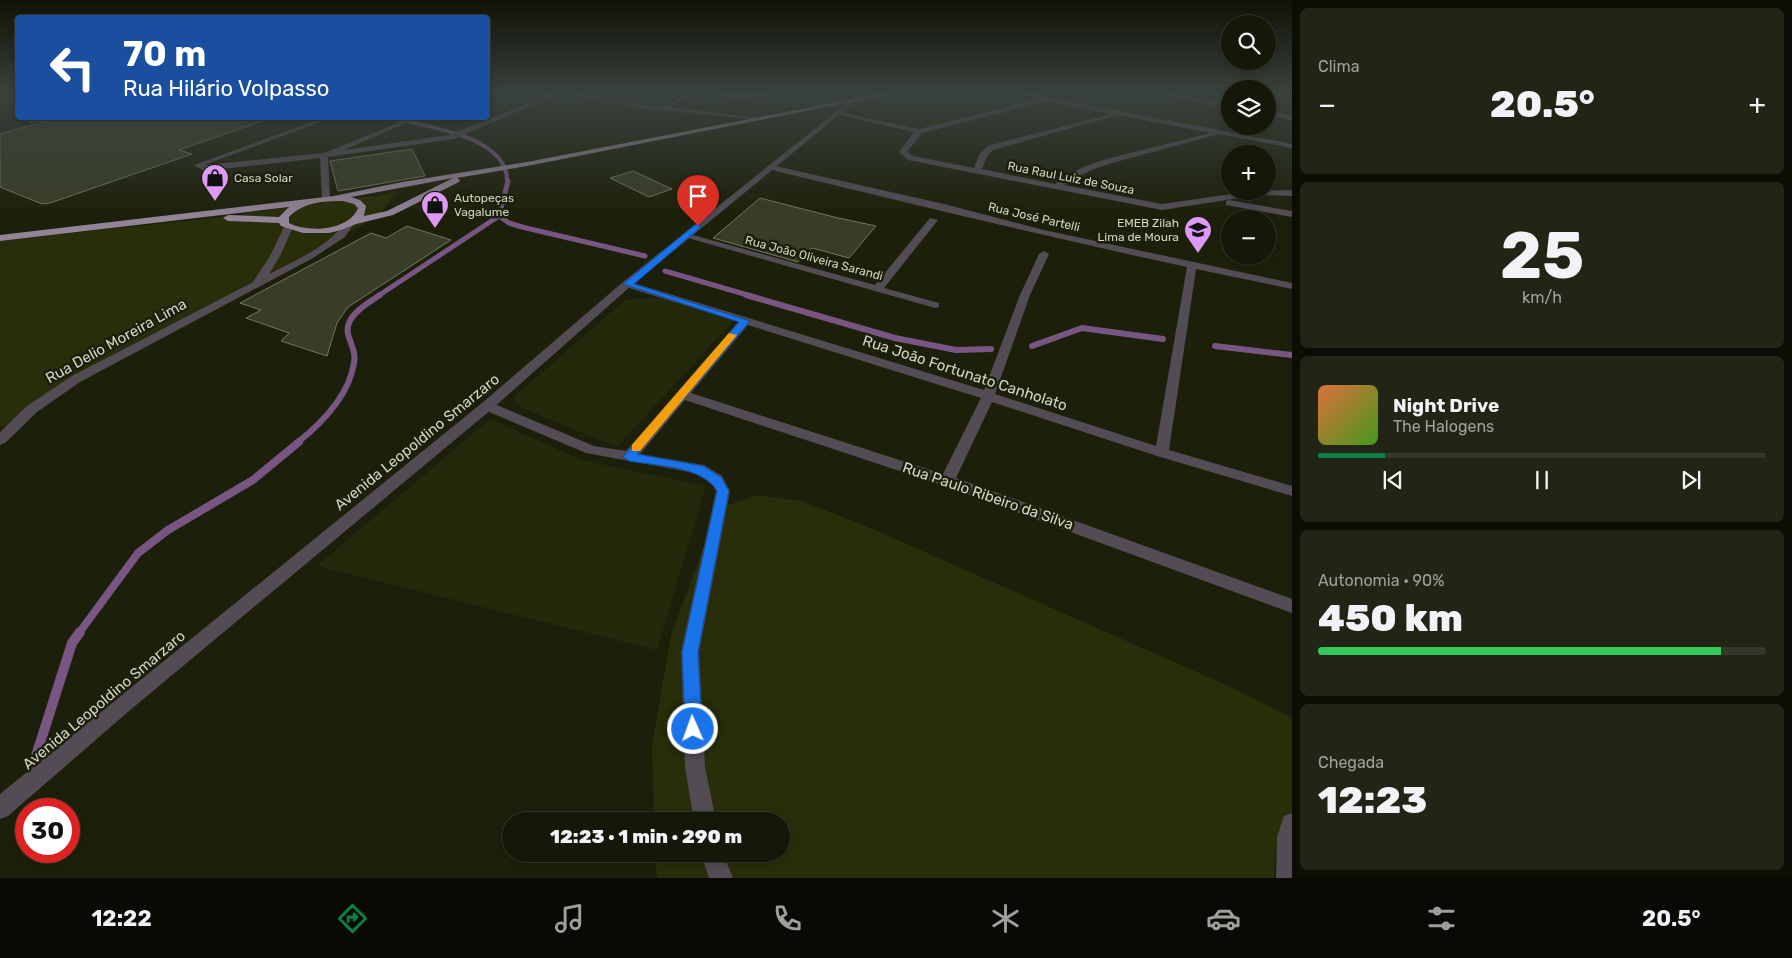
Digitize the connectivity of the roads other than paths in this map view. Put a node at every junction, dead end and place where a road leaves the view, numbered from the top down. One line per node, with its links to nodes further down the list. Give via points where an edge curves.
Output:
1 (281, 135): 11 (street, via 198,165 204,169)
2 (374, 135): 11 (street)
3 (458, 135): 11 (street)
4 (673, 135): 14 (highway)
5 (812, 135): 12 (street, Avenida Leopoldino Smarzaro)
6 (917, 135): 13 (street, Rua Raul Luiz de Souza, via 903,152 911,158)
7 (1040, 135): 13 (street, via 990,148 983,155)
8 (1213, 135): 15 (street, via 1109,161)
9 (1232, 135): 10 (street)
10 (1292, 146)
11 (324, 156): 17 (street)
12 (771, 167): 25 (street, Avenida Leopoldino Smarzaro); 28 (street, Rua José Partelli, via 1043,233)
13 (976, 172): 15 (street, Rua Raul Luiz de Souza)
14 (466, 175): 17 (highway); 23 (highway, via 390,213)
15 (1055, 187): 19 (street, Rua Raul Luiz de Souza, via 1162,207 1186,207)
16 (1292, 193): 19 (street, Rua Raul Luiz de Souza, via 1250,194)
17 (331, 198): 18 (highway); 23 (highway, via 361,204 363,212)
18 (308, 202): 21 (highway); 24 (highway, via 292,208)
19 (1208, 202): 20 (street, via 1261,206)
20 (1292, 214)
21 (185, 216): 24 (highway); 26 (highway)
22 (933, 220): 32 (street)
23 (350, 222): 24 (highway, via 331,229 311,231); 29 (street, Rua Delio Moreira Lima, via 342,235 328,245)
24 (285, 224): 29 (street, Rua Delio Moreira Lima, via 275,256)
25 (686, 236): 30 (street, Avenida Leopoldino Smarzaro); 32 (street, Rua João Oliveira Sarandi)
26 (0, 238)
27 (1044, 254): 36 (street, via 1025,295)
28 (1192, 264): 31 (street, Rua José Partelli); 39 (street)
29 (257, 282): 38 (street, Rua Delio Moreira Lima, via 76,379 32,409)
30 (628, 284): 34 (street, Rua João Fortunato Canholato); 37 (street, Avenida Leopoldino Smarzaro)
31 (1292, 286)
32 (878, 289): 33 (street, Rua João Oliveira Sarandi)
33 (935, 305)
34 (745, 321): 35 (street); 36 (street, Rua João Fortunato Canholato)
35 (681, 394): 40 (street); 41 (street, Rua Paulo Ribeiro da Silva)
36 (988, 396): 39 (street, Rua João Fortunato Canholato); 41 (street)
37 (487, 406): 40 (street, via 591,450); 44 (street, Avenida Leopoldino Smarzaro, via 122,704)
38 (0, 440)
39 (1162, 453): 42 (street, Rua João Fortunato Canholato)
40 (629, 457): 45 (street, via 699,469 717,480 723,491 690,652 695,767)
41 (947, 481): 43 (street, Rua Paulo Ribeiro da Silva)
42 (1292, 491)
43 (1292, 606)
44 (0, 808)
45 (703, 812)
46 (1292, 824): 49 (street, via 1288,837)
47 (715, 862): 48 (street)
48 (721, 878)
49 (1288, 878)

